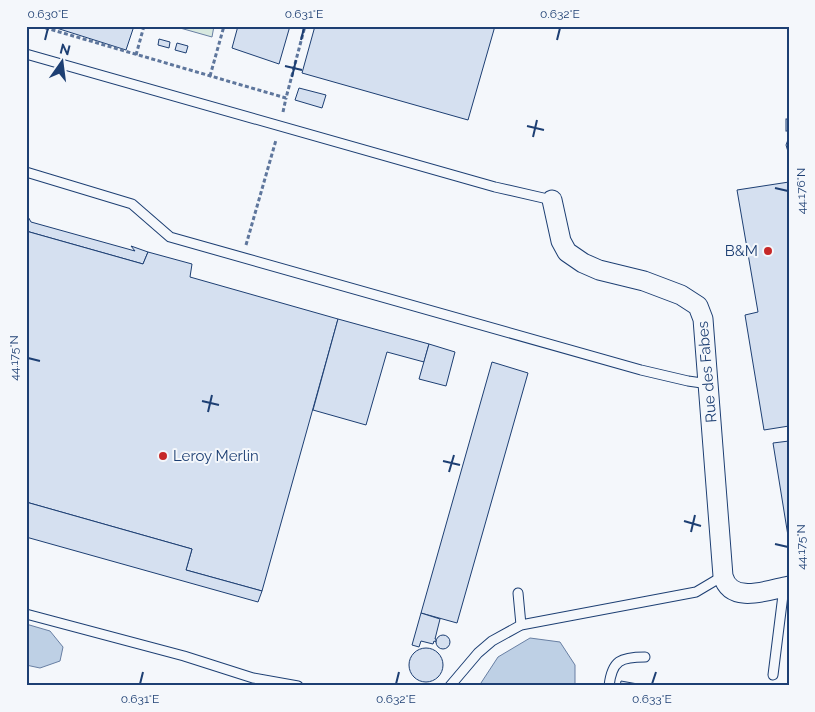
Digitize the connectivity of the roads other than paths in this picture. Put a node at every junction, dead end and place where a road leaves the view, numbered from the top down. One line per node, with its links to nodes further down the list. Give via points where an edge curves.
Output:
1 (26, 54): 3 (lane, via 495,187)
2 (26, 172): 4 (lane, via 132,204 170,237 641,370)
3 (552, 200): 4 (street, Rue des Fabes, via 561,241 567,252 599,270 644,281 681,295 698,306 704,319)
4 (710, 384): 5 (street, Rue des Fabes)
5 (723, 576): 6 (street, via 725,583 742,593 759,593); 9 (lane, via 696,592)
6 (787, 586): 11 (lane)
7 (518, 593): 9 (lane)
8 (26, 614): 12 (lane, via 253,678)
9 (521, 625): 13 (lane, via 478,653)
10 (645, 657): 14 (lane, via 621,659 610,674)
11 (773, 675)
12 (298, 686)
13 (450, 686)
14 (609, 686)

